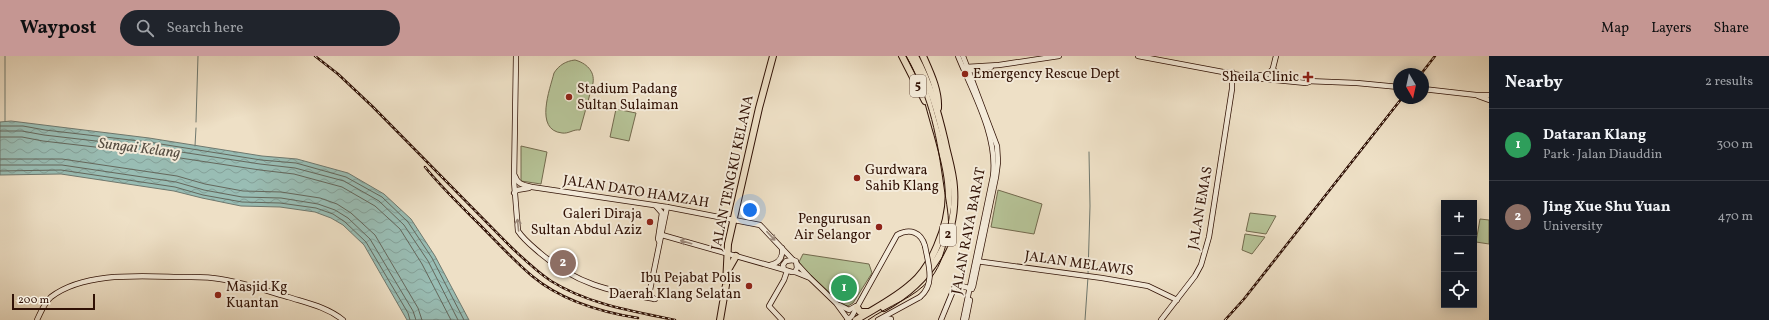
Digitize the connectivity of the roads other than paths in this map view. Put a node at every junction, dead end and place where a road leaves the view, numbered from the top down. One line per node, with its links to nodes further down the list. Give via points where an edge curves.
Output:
1 (516, 56): 30 (main road)
2 (768, 56): 35 (highway, JALAN TENGKU KELANA, via 754,111)
3 (773, 56): 35 (highway, JALAN TENGKU KELANA)
4 (902, 56): 29 (highway, 5)
5 (910, 56): 29 (highway, 2, via 920,76)
6 (915, 56): 28 (highway, 2, via 931,90)
7 (923, 56): 28 (highway, 5, via 939,99)
8 (958, 56): 15 (main road, JALAN RAYA BARAT)
9 (963, 56): 15 (main road, JALAN RAYA BARAT)
10 (1059, 56): 13 (main road)
11 (1138, 56): 17 (main road)
12 (1276, 57): 16 (main road)
13 (995, 65): 14 (main road); 15 (main road)
14 (987, 68): 15 (main road); 22 (main road, via 977,72)
15 (966, 69): 22 (main road, JALAN RAYA BARAT); 42 (main road, JALAN RAYA BARAT, via 986,125 994,161)
16 (1273, 70): 18 (main road, via 1266,75); 19 (main road); 20 (main road)
17 (1233, 73): 18 (main road); 20 (main road); 52 (main road, JALAN EMAS, via 1209,238 1201,265)
18 (1256, 76): 20 (main road)
19 (1288, 78): 20 (main road); 21 (main road)
20 (1272, 79): 21 (main road)
21 (1309, 82): 23 (main road)
22 (974, 85): 42 (main road, JALAN RAYA BARAT, via 995,140 998,162)
23 (1393, 86)
24 (1429, 90): 26 (main road)
25 (1489, 95): 26 (main road)
26 (1476, 96): 27 (main road)
27 (1489, 100)
28 (938, 113): 65 (highway, 2, via 954,186 954,209 947,239 937,261 920,282 901,298)
29 (932, 116): 54 (highway, 2, via 948,174 950,196 946,220 935,252 923,272 904,290)
30 (515, 176): 31 (main road, via 521,184); 32 (main road)
31 (532, 187): 32 (main road); 33 (main road, JALAN DATO HAMZAH)
32 (514, 193): 51 (main road, one-way to 32, via 588,284 546,259 518,231)
33 (656, 206): 34 (main road, JALAN DATO HAMZAH); 37 (main road, via 662,213)
34 (667, 207): 35 (main road, JALAN DATO HAMZAH); 36 (main road)
35 (733, 218): 38 (main road, JALAN DATO HAMZAH, one-way to 38, via 760,225); 39 (highway, JALAN TENGKU KELANA)
36 (662, 235): 37 (main road); 39 (main road, one-way to 36)
37 (659, 241): 50 (main road)
38 (782, 248): 41 (main road, JALAN DATO HAMZAH); 44 (main road, via 781,259)
39 (725, 253): 40 (main road); 46 (highway, JALAN TENGKU KELANA); 48 (highway, JALAN TENGKU KELANA)
40 (736, 256): 44 (main road); 46 (highway)
41 (793, 260): 43 (main road); 45 (main road, via 784,263)
42 (976, 262): 49 (main road, JALAN RAYA BARAT); 52 (main road, JALAN MELAWIS, via 1149,286)
43 (797, 264): 45 (main road, via 797,268); 47 (main road)
44 (769, 266): 45 (main road)
45 (789, 271): 47 (main road); 63 (main road, via 770,304 770,309)
46 (727, 272): 48 (highway, JALAN TENGKU KELANA)
47 (810, 278): 53 (main road)
48 (724, 284): 61 (highway, JALAN TENGKU KELANA); 62 (highway, JALAN TENGKU KELANA)
49 (971, 289): 66 (main road, via 955,286); 67 (main road, JALAN RAYA BARAT); 68 (main road, JALAN RAYA BARAT)
50 (650, 290): 51 (main road); 51 (main road, via 650,297 655,299)
51 (642, 297)
52 (1177, 300): 69 (main road, JALAN EMAS)
53 (836, 303): 55 (main road, via 845,309); 56 (main road)
54 (884, 303): 55 (highway, via 867,312 860,312); 64 (highway, 2)
55 (856, 307): 56 (main road, via 851,318); 57 (main road, bridge, via 897,235 910,231 919,234 925,246 930,283 920,297)
56 (845, 318)
57 (890, 318): 58 (main road)
58 (881, 319)
59 (37, 320): 60 (main road, via 52,297 70,288 118,277 151,276 222,279 316,305)
60 (343, 320)
61 (716, 320)
62 (720, 320)
63 (782, 320)
64 (856, 320)
65 (864, 320)
66 (941, 320)
67 (963, 320)
68 (966, 320)
69 (1161, 320)

